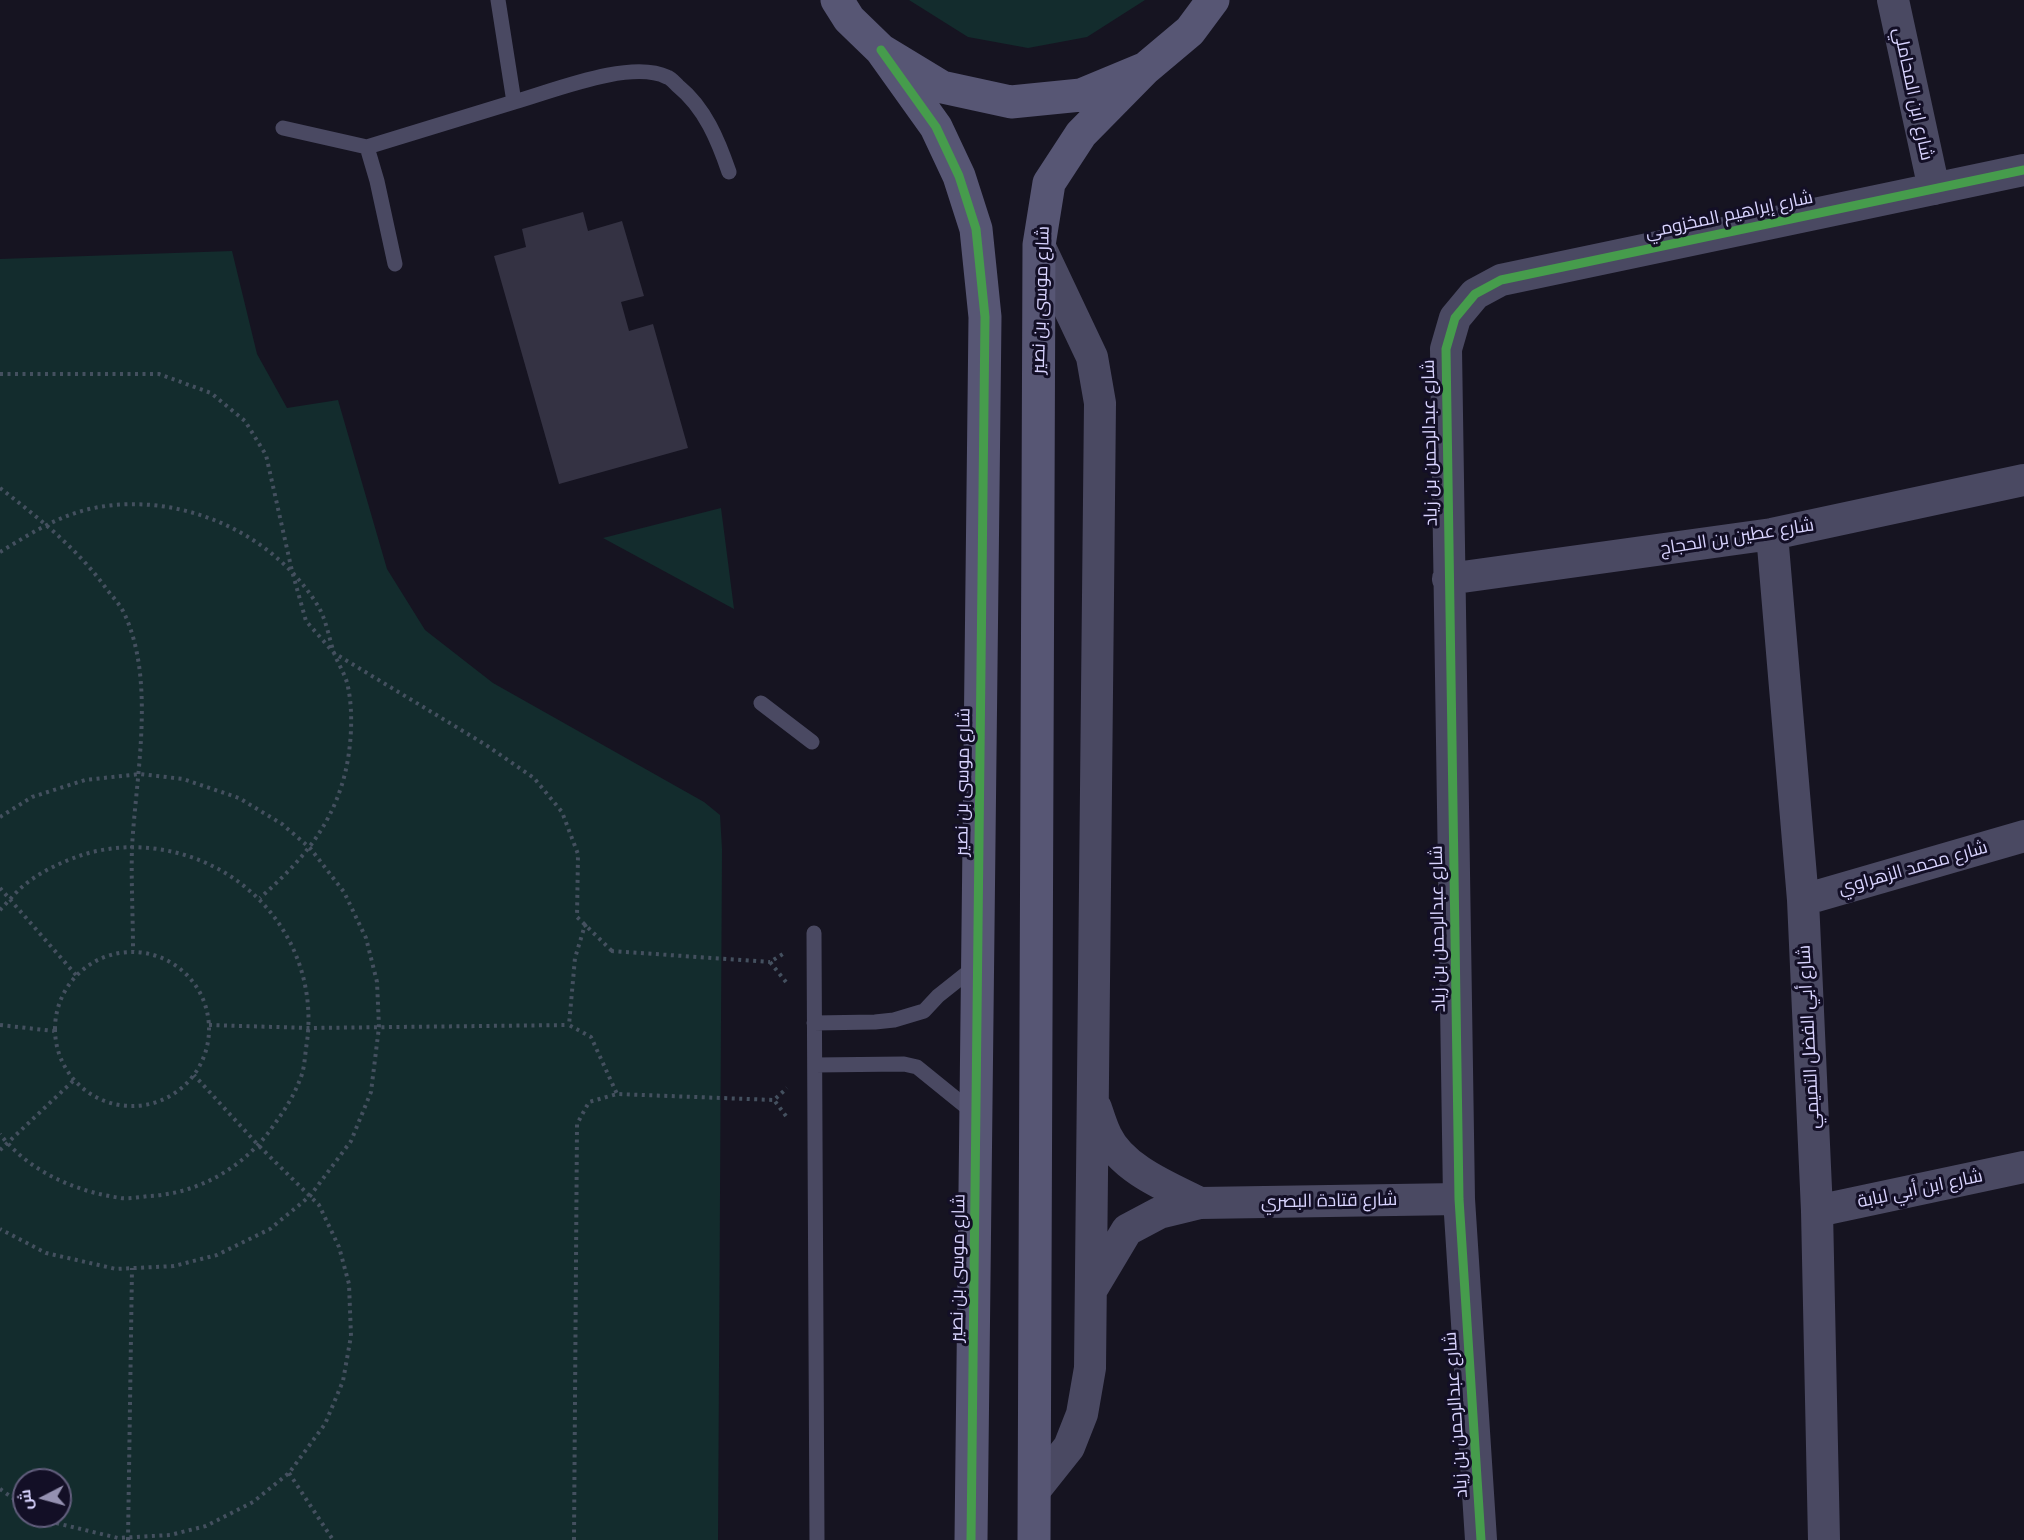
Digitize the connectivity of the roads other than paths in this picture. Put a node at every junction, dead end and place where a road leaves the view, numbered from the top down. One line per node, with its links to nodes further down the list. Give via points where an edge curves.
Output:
1 (498, 0): 7 (lane)
2 (837, 0): 5 (street, via 849,19)
3 (1213, 0): 6 (street, via 1190,31)
4 (1893, 0): 12 (street, شارع ابن المحاملي)
5 (881, 50): 6 (street, via 942,87 1011,102 1081,95); 24 (street, شارع موسى بن نصير, via 936,127 959,176 976,229 985,317)
6 (1146, 68): 13 (street, شارع موسى بن نصير, via 1081,134 1049,183)
7 (514, 102): 9 (lane); 11 (lane, via 616,72 641,71 668,77 705,116)
8 (283, 128): 9 (lane)
9 (367, 147): 14 (lane)
10 (2024, 170): 12 (street, شارع إبراهيم المخزومي)
11 (729, 172)
12 (1934, 189): 15 (street, شارع إبراهيم المخزومي, via 1501,280 1475,294)
13 (1039, 245): 27 (street, via 1092,357 1100,403); 34 (street, شارع موسى بن نصير)
14 (395, 264)
15 (1455, 318): 18 (street, شارع عبدالرحمن بن زياد, via 1446,349)
16 (2024, 480): 17 (street, شارع عطين بن الحجاج)
17 (1772, 534): 18 (street, شارع عطين بن الحجاج); 22 (street, شارع أبي الفضل التميمي)
18 (1448, 579): 30 (street, شارع عبدالرحمن بن زياد)
19 (761, 703): 20 (lane)
20 (812, 742)
21 (2024, 836): 22 (street, شارع محمد الزهراوي)
22 (1803, 900): 32 (street, شارع أبي الفضل التميمي)
23 (814, 933): 25 (lane)
24 (978, 965): 25 (lane, via 924,1011 894,1020); 28 (street, شارع موسى بن نصير)
25 (814, 1023): 26 (lane)
26 (814, 1065): 28 (lane, via 917,1067); 35 (lane)
27 (1093, 1098): 31 (street, شارع قتادة البصري, via 1106,1137 1126,1161 1158,1183); 33 (street)
28 (976, 1114): 36 (street, شارع موسى بن نصير)
29 (2024, 1167): 32 (street, شارع ابن أبي لبابة)
30 (1459, 1199): 31 (street, شارع قتادة البصري); 38 (street, شارع عبدالرحمن بن زياد)
31 (1200, 1203): 33 (street, شارع قتادة البصري, via 1159,1213 1127,1230)
32 (1817, 1211): 39 (street, شارع أبي الفضل التميمي)
33 (1091, 1290): 34 (street, via 1090,1368 1082,1414 1069,1447)
34 (1034, 1491): 37 (street, شارع موسى بن نصير)
35 (817, 1540)
36 (971, 1540)
37 (1034, 1540)
38 (1481, 1540)
39 (1824, 1540)

